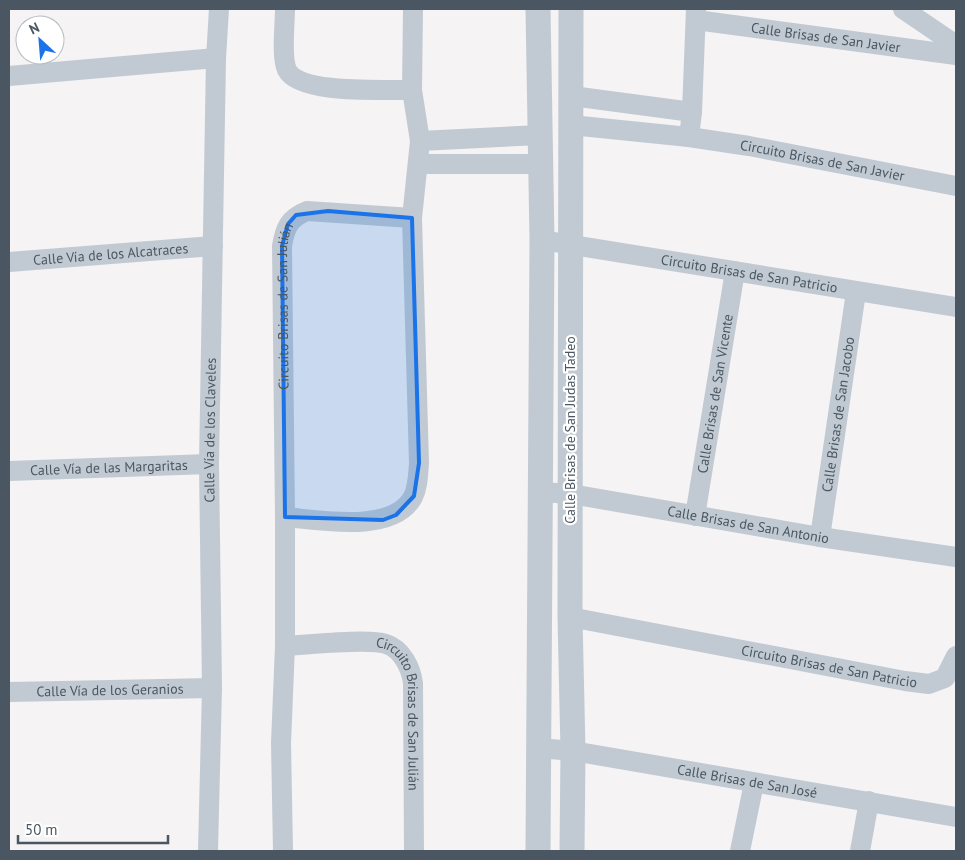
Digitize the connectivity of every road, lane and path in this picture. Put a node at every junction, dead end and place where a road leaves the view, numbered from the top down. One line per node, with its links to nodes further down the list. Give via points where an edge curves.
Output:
1 (219, 9): 10 (street, Calle Vía de los Claveles)
2 (285, 9): 12 (street, via 286,69 297,80 321,87)
3 (413, 9): 12 (street)
4 (538, 9): 16 (street, Calle Brisas de San Judas Tadeo)
5 (571, 9): 13 (street, Calle Brisas de San Judas Tadeo)
6 (903, 9): 8 (street)
7 (696, 14): 9 (street, Calle Brisas de San Javier); 14 (street)
8 (956, 45)
9 (956, 55)
10 (216, 58): 11 (street); 25 (street, Calle Vía de los Claveles)
11 (9, 76)
12 (412, 90): 18 (street)
13 (572, 96): 14 (street); 15 (street, Calle Brisas de San Judas Tadeo)
14 (692, 112): 17 (street)
15 (571, 125): 17 (street, Circuito Brisas de San Javier); 24 (street, Calle Brisas de San Judas Tadeo)
16 (540, 135): 18 (street); 20 (street, Calle Brisas de San Judas Tadeo)
17 (688, 137): 21 (street, Circuito Brisas de San Javier)
18 (420, 141): 19 (street)
19 (419, 164): 20 (street); 22 (street)
20 (541, 164): 23 (street, Calle Brisas de San Judas Tadeo)
21 (956, 186)
22 (412, 218): 35 (street, via 419,463 414,496 396,515 383,520); 35 (street, Circuito Brisas de San Julián, via 307,211 296,215 284,233)
23 (542, 240): 24 (street, Circuito Brisas de San Patricio); 32 (street, Calle Brisas de San Judas Tadeo)
24 (571, 245): 27 (street, Circuito Brisas de San Patricio); 33 (street, Calle Brisas de San Judas Tadeo)
25 (213, 246): 26 (street, Calle Vía de los Alcatraces); 30 (street, Calle Vía de los Claveles)
26 (9, 262)
27 (735, 271): 28 (street, Circuito Brisas de San Patricio); 34 (street, Calle Brisas de San Vicente)
28 (856, 292): 29 (street, Circuito Brisas de San Patricio); 36 (street, Calle Brisas de San Jacobo)
29 (956, 307)
30 (209, 464): 31 (street, Calle Vía de las Margaritas); 41 (street, Calle Vía de los Claveles)
31 (9, 471)
32 (541, 492): 33 (street, Calle Brisas de San Antonio); 43 (street, Calle Brisas de San Judas Tadeo)
33 (571, 494): 34 (street, Calle Brisas de San Antonio); 38 (street, Calle Brisas de San Judas Tadeo)
34 (695, 516): 36 (street, Calle Brisas de San Antonio)
35 (285, 517): 39 (street, Circuito Brisas de San Julián)
36 (820, 537): 37 (street, Calle Brisas de San Antonio)
37 (956, 557)
38 (570, 617): 40 (street, Circuito Brisas de San Patricio, via 930,684 945,678); 44 (street, Calle Brisas de San Judas Tadeo)
39 (285, 646): 49 (street, Circuito Brisas de San Julián, via 281,743); 50 (street, Circuito Brisas de San Julián, via 380,643 396,649 402,656 411,671 413,683)
40 (956, 656)
41 (212, 688): 42 (street, Calle Vía de los Geranios); 48 (street, Calle Vía de los Claveles)
42 (9, 692)
43 (539, 748): 44 (street, Calle Brisas de San José); 51 (street, Calle Brisas de San Judas Tadeo)
44 (573, 751): 45 (street, Calle Brisas de San José); 52 (street, Calle Brisas de San Judas Tadeo)
45 (754, 783): 46 (street, Calle Brisas de San José); 53 (street)
46 (869, 801): 47 (street, Calle Brisas de San José); 54 (street)
47 (956, 817)
48 (208, 851)
49 (283, 851)
50 (414, 851)
51 (538, 851)
52 (572, 851)
53 (740, 851)
54 (860, 851)

